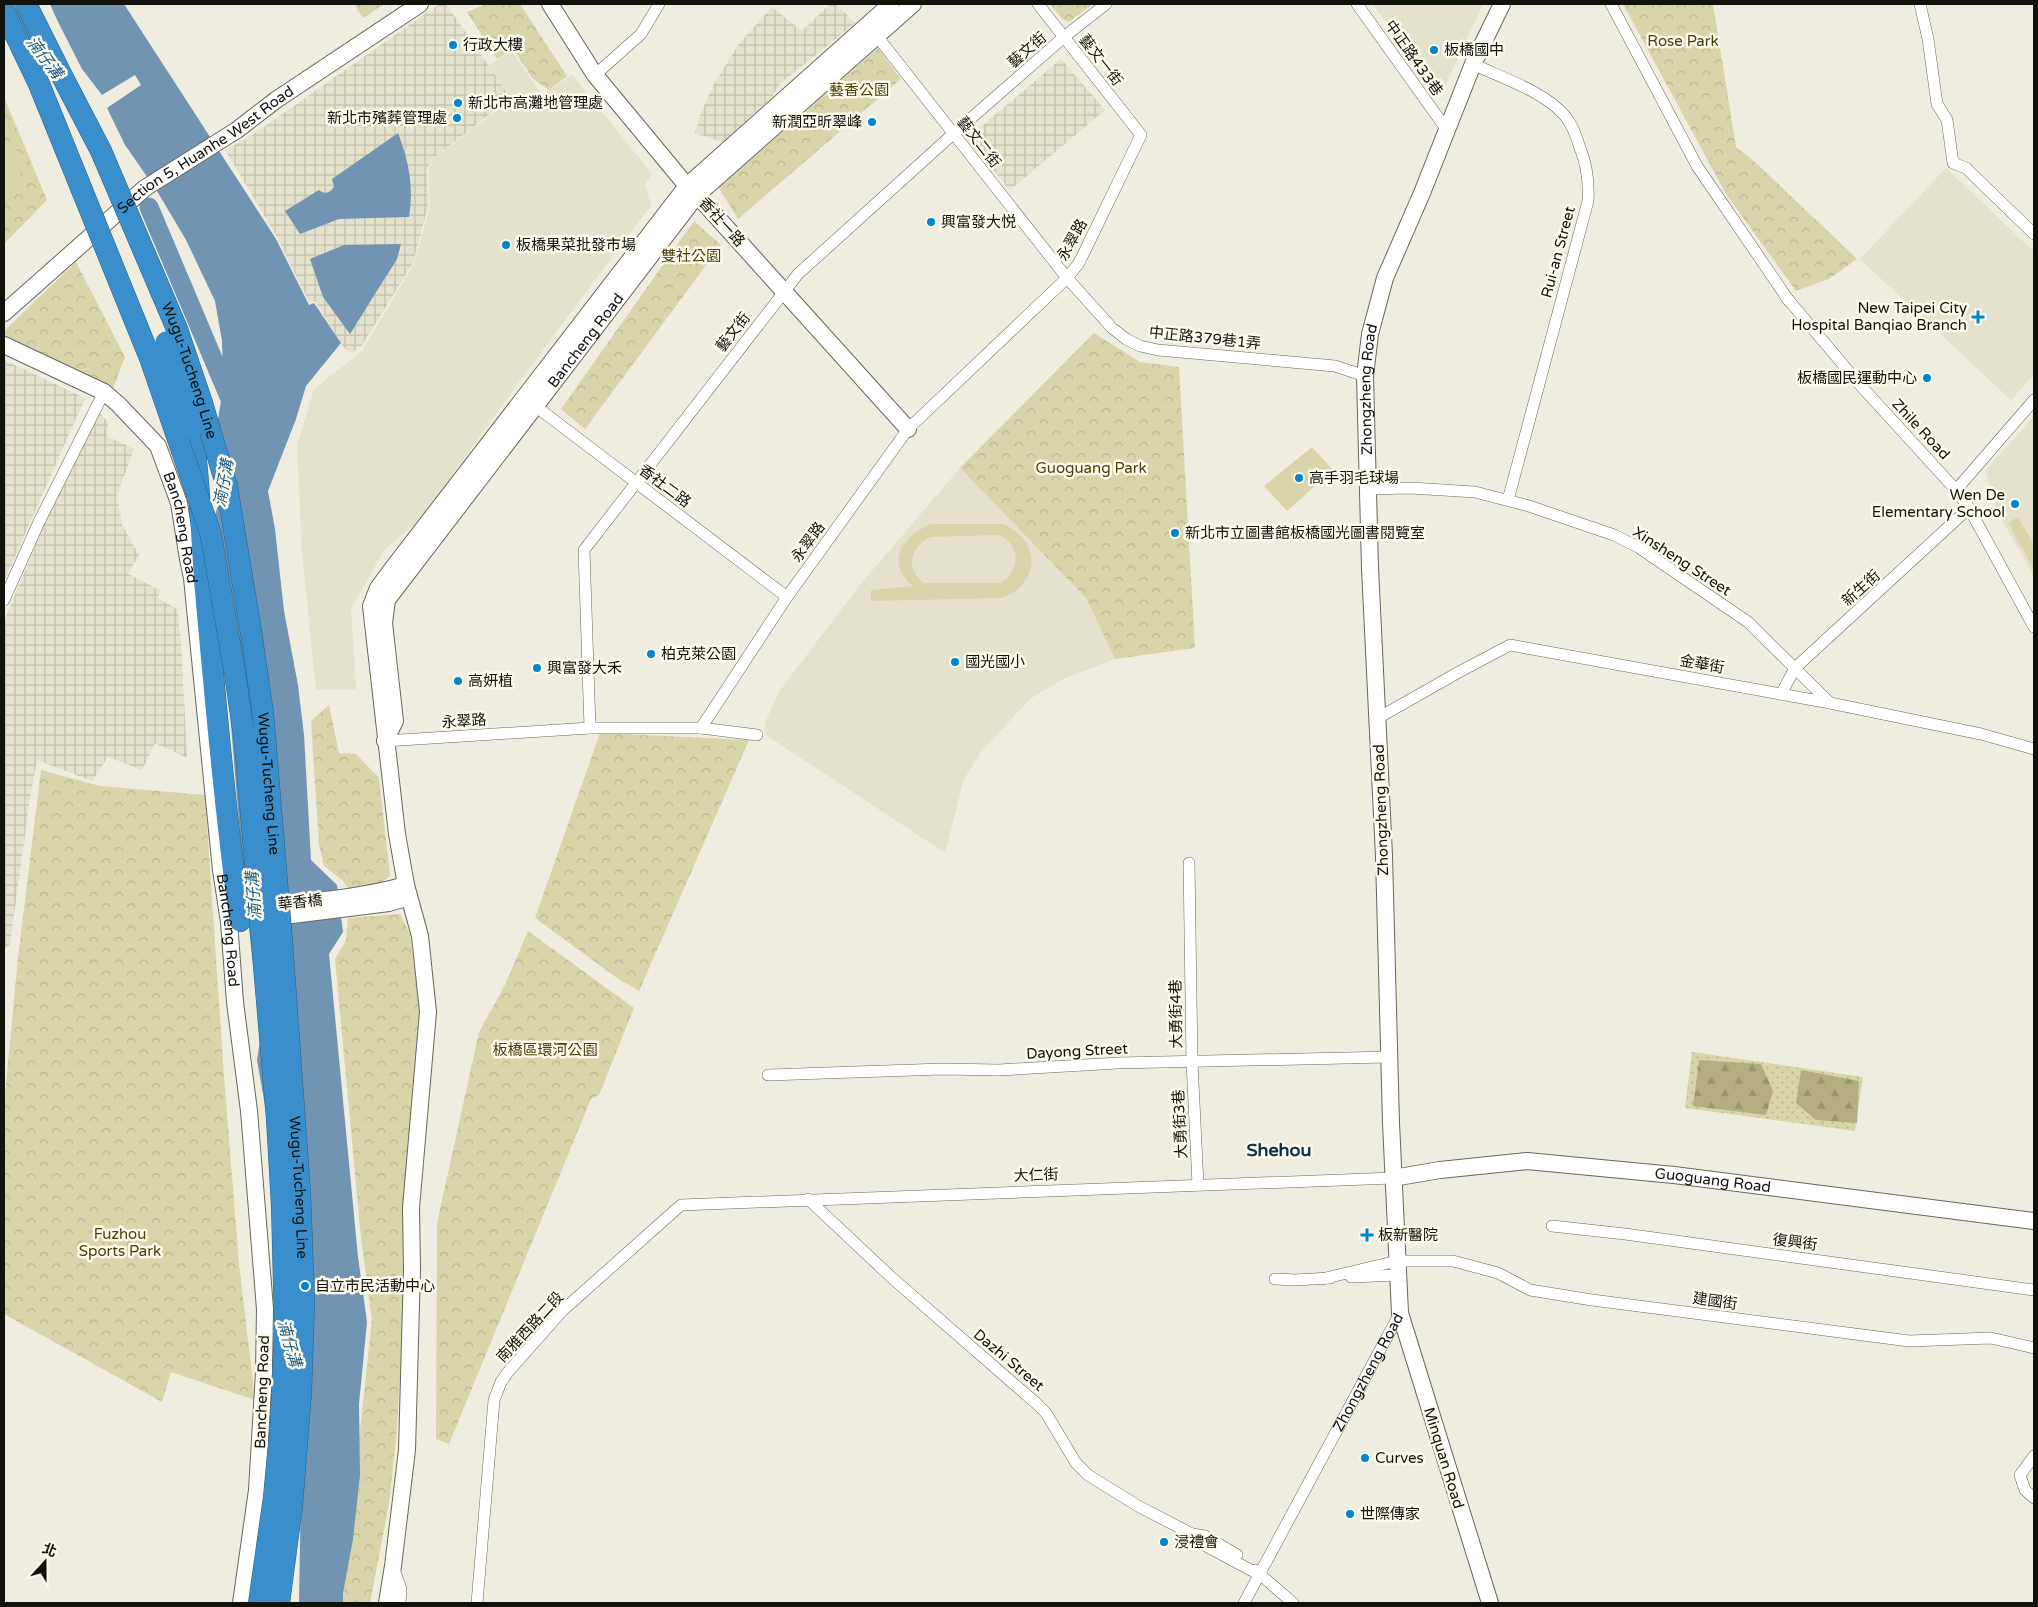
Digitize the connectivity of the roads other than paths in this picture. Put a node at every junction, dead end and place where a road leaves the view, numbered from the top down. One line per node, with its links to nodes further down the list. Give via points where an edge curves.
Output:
1 (26, 4): 18 (highway, Wugu-Tucheng Line, bridge)
2 (420, 4): 27 (street, Section 5, Huanhe West Road, via 145,188)
3 (550, 4): 17 (street, 香社一路)
4 (659, 4): 17 (street, via 641,34)
5 (891, 4): 14 (street, Bancheng Road)
6 (913, 4): 14 (street, Bancheng Road)
7 (1038, 4): 15 (street, 藝文一街)
8 (1106, 4): 15 (street, 藝文街)
9 (1356, 4): 20 (street, 中正路433巷)
10 (1502, 4): 16 (street, Zhongzheng Road)
11 (1611, 4): 37 (street, Zhile Road, via 1697,166 1787,299)
12 (1920, 4): 24 (street, via 1937,104 1946,120 1953,163 1966,168)
13 (4, 11): 19 (highway, Wugu-Tucheng Line, bridge)
14 (872, 30): 21 (street, 藝文二街); 23 (street, Bancheng Road)
15 (1064, 37): 21 (street, 藝文街); 22 (street, 藝文一街)
16 (1473, 64): 20 (street, Zhongzheng Road); 38 (street, Rui-an Street, via 1538,95 1566,118 1584,157 1589,186 1588,201)
17 (595, 75): 23 (street, 香社一路)
18 (62, 76): 33 (highway, bridge, via 168,344); 76 (highway, Wugu-Tucheng Line, bridge, via 130,216 177,329 201,400 226,487 262,704 294,1099 304,1302 292,1505)
19 (39, 84): 33 (highway, bridge, via 89,179); 75 (highway, Wugu-Tucheng Line, bridge, via 150,358 211,534 236,674 245,742 278,1128 285,1325 281,1422 269,1547)
20 (1447, 130): 29 (street, Zhongzheng Road, via 1385,278 1370,334)
21 (953, 134): 25 (street, 藝文二街); 26 (street, 藝文街)
22 (1141, 135): 25 (street, 永翠路, via 1079,263)
23 (692, 190): 26 (street, 香社一路); 32 (street, Bancheng Road)
24 (2034, 234)
25 (1067, 278): 29 (street, 中正路379巷1弄, via 1112,328 1140,346 1335,366); 34 (street, 永翠路)
26 (784, 290): 34 (street, 香社一路); 35 (street, 藝文街)
27 (4, 313)
28 (4, 345): 30 (street, Bancheng Road)
29 (1365, 376): 36 (street, Zhongzheng Road)
30 (104, 392): 40 (street, Bancheng Road, via 158,446 179,503); 42 (street)
31 (2034, 400): 37 (street)
32 (530, 402): 35 (street, 香社二路); 51 (street, Bancheng Road, via 378,588 371,606)
33 (186, 424): 40 (highway); 55 (highway, via 198,468 200,529)
34 (908, 429): 41 (street, 永翠路)
35 (635, 482): 41 (street, 香社二路); 48 (street, 藝文街, via 584,550)
36 (1369, 489): 38 (street, Xinsheng Street, via 1475,492); 47 (street, Zhongzheng Road)
37 (1956, 490): 39 (street, Zhile Road)
38 (1508, 500): 44 (street, Xinsheng Street, via 1614,535 1638,547 1748,622)
39 (1969, 508): 43 (street, Zhile Road); 44 (street, 新生街)
40 (192, 578): 55 (street, Bancheng Road)
41 (787, 597): 49 (street, 永翠路)
42 (4, 600)
43 (2034, 627)
44 (1795, 668): 45 (street, 新生街); 46 (street, Xinsheng Street)
45 (1781, 694): 46 (street, 金華街); 47 (street, 金華街, via 1510,645)
46 (1830, 703): 52 (street, 金華街, via 1980,734)
47 (1378, 718): 56 (street, Zhongzheng Road)
48 (590, 728): 49 (street, 永翠路); 51 (street, 永翠路)
49 (701, 728): 50 (street)
50 (757, 735)
51 (385, 741): 54 (street, Bancheng Road)
52 (2034, 749)
53 (1189, 863): 57 (street, 大勇街4巷)
54 (407, 891): 55 (street, 華香橋, bridge, via 386,891 344,903); 72 (street, Bancheng Road, via 420,936 428,1012 411,1208 407,1450)
55 (236, 915): 74 (street, Bancheng Road, via 235,1002 265,1309 257,1490)
56 (1389, 1057): 57 (street, Dayong Street); 59 (street, Zhongzheng Road)
57 (1192, 1062): 58 (street, Dayong Street); 60 (street, 大勇街3巷)
58 (768, 1074)
59 (1393, 1178): 60 (street, 大仁街); 63 (street, Guoguang Road, via 1527,1161 1674,1175); 65 (street, Zhongzheng Road)
60 (1198, 1185): 61 (street, 大仁街)
61 (808, 1199): 62 (street, 大仁街); 73 (street, Dazhi Street, via 977,1354 1037,1404 1088,1476)
62 (681, 1205): 79 (street, 南雅西路二段, via 562,1311 501,1382 494,1400)
63 (2034, 1221)
64 (1552, 1226): 67 (street, 復興街)
65 (1398, 1268): 66 (street, 建國街, via 1322,1279); 68 (street, Zhongzheng Road); 69 (street, 建國街, via 1453,1261 1498,1273 1530,1290 1608,1302 1909,1341 1991,1338)
66 (1275, 1278)
67 (2034, 1290)
68 (1400, 1313): 73 (street, Zhongzheng Road); 82 (street, Minquan Road)
69 (2034, 1348)
70 (2034, 1456): 71 (street, via 2020,1475 2026,1490)
71 (2034, 1498)
72 (393, 1566): 77 (street, Bancheng Road); 78 (street, via 401,1589)
73 (1260, 1575): 80 (street, Zhongzheng Road); 81 (street, Dazhi Street)
74 (241, 1603)
75 (259, 1603)
76 (279, 1603)
77 (387, 1603)
78 (400, 1603)
79 (477, 1603)
80 (1244, 1603)
81 (1293, 1603)
82 (1490, 1603)

